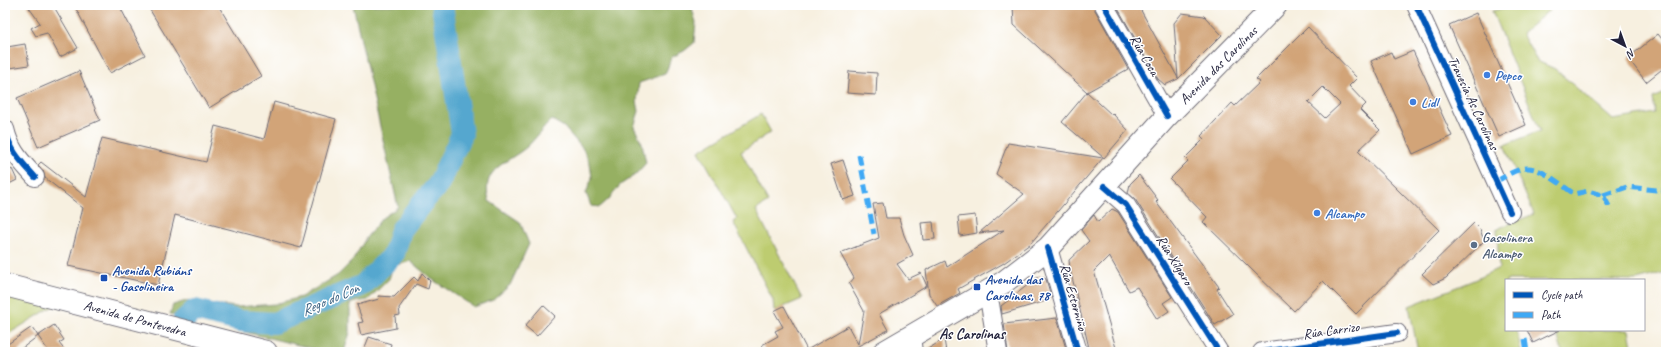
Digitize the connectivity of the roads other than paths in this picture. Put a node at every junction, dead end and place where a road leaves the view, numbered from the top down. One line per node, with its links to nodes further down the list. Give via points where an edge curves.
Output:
1 (1104, 5): 4 (street, Rúa Coca)
2 (1276, 5): 4 (main road, Avenida das Carolinas)
3 (1416, 5): 8 (street, Travesía As Carolinas)
4 (1167, 116): 7 (main road, Avenida das Carolinas)
5 (5, 129): 6 (street, via 14,154)
6 (35, 177)
7 (1104, 186): 9 (main road, Avenida das Carolinas); 19 (street, Rúa Xílgaro, via 1126,205)
8 (1510, 212)
9 (1048, 248): 11 (main road, Avenida das Carolinas, via 1004,282); 18 (street, Rúa Estorniño)
10 (5, 285): 14 (main road, Avenida de Pontevedra)
11 (986, 292): 13 (main road, Avenida das Carolinas); 17 (street)
12 (1397, 333): 20 (street, Rúa Carrizo)
13 (912, 344): 16 (main road, Avenida das Carolinas)
14 (214, 346): 15 (main road, Avenida de Pontevedra)
15 (266, 352)
16 (884, 352)
17 (998, 352)
18 (1078, 352)
19 (1219, 352)
20 (1266, 352)

